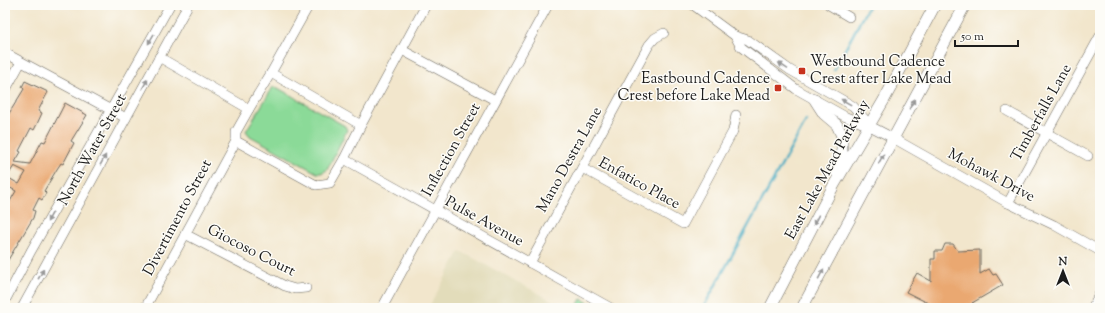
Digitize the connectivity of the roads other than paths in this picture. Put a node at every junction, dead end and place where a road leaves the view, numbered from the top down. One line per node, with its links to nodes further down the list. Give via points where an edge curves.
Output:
1 (170, 5): 23 (street, North Water Street, one-way to 23)
2 (188, 5): 16 (street, North Water Street)
3 (308, 5): 18 (street)
4 (426, 5): 14 (street)
5 (548, 5): 20 (street, Inflection Street)
6 (693, 5): 12 (street)
7 (829, 5): 10 (street)
8 (935, 5): 28 (main road, East Lake Mead Parkway)
9 (965, 5): 30 (main road, one-way to 9)
10 (849, 17)
11 (664, 33): 34 (street, Mano Destra Lane, via 649,45)
12 (734, 36): 21 (street, Mohawk Drive, via 741,47 770,71); 28 (street, one-way to 12, via 853,106 790,70 748,40)
13 (1100, 36): 29 (street, Timberfalls Lane)
14 (402, 50): 20 (street); 27 (street)
15 (5, 53): 17 (street)
16 (159, 57): 22 (street); 26 (street, North Water Street, one-way to 16)
17 (21, 62): 19 (street); 23 (street)
18 (271, 73): 22 (street); 27 (street)
19 (5, 91)
20 (495, 100): 37 (street, Inflection Street)
21 (815, 100): 28 (street, Mohawk Drive, via 846,117); 35 (main road, via 824,114 837,125 842,136 842,150)
22 (250, 109): 31 (street, via 236,132)
23 (110, 110): 26 (street); 43 (street, North Water Street, one-way to 43)
24 (1007, 111): 29 (street)
25 (736, 115): 34 (street, Enfatico Place, via 734,131 683,224)
26 (126, 118): 44 (street, North Water Street, one-way to 26)
27 (361, 124): 33 (street)
28 (870, 126): 30 (street, Mohawk Drive); 35 (main road, East Lake Mead Parkway)
29 (1046, 133): 32 (street); 36 (street, Timberfalls Lane)
30 (893, 138): 36 (street, Mohawk Drive); 49 (main road, one-way to 30)
31 (236, 141): 33 (street, via 316,185 330,183); 38 (street, Divertimento Street)
32 (1088, 156)
33 (344, 159): 37 (street, Pulse Avenue)
34 (582, 168): 40 (street, Mano Destra Lane)
35 (834, 185): 48 (main road, East Lake Mead Parkway, one-way to 48)
36 (1008, 203): 39 (street, Mohawk Drive)
37 (435, 210): 40 (street, Pulse Avenue); 46 (street, Inflection Street)
38 (185, 234): 41 (street, Giocoso Court, via 285,286 295,289); 45 (street, Divertimento Street)
39 (1099, 247)
40 (530, 263): 47 (street, Pulse Avenue)
41 (306, 288)
42 (1100, 293): 50 (street)
43 (5, 301)
44 (22, 308)
45 (145, 308)
46 (382, 308)
47 (611, 308)
48 (770, 308)
49 (802, 308)
50 (1092, 308)

